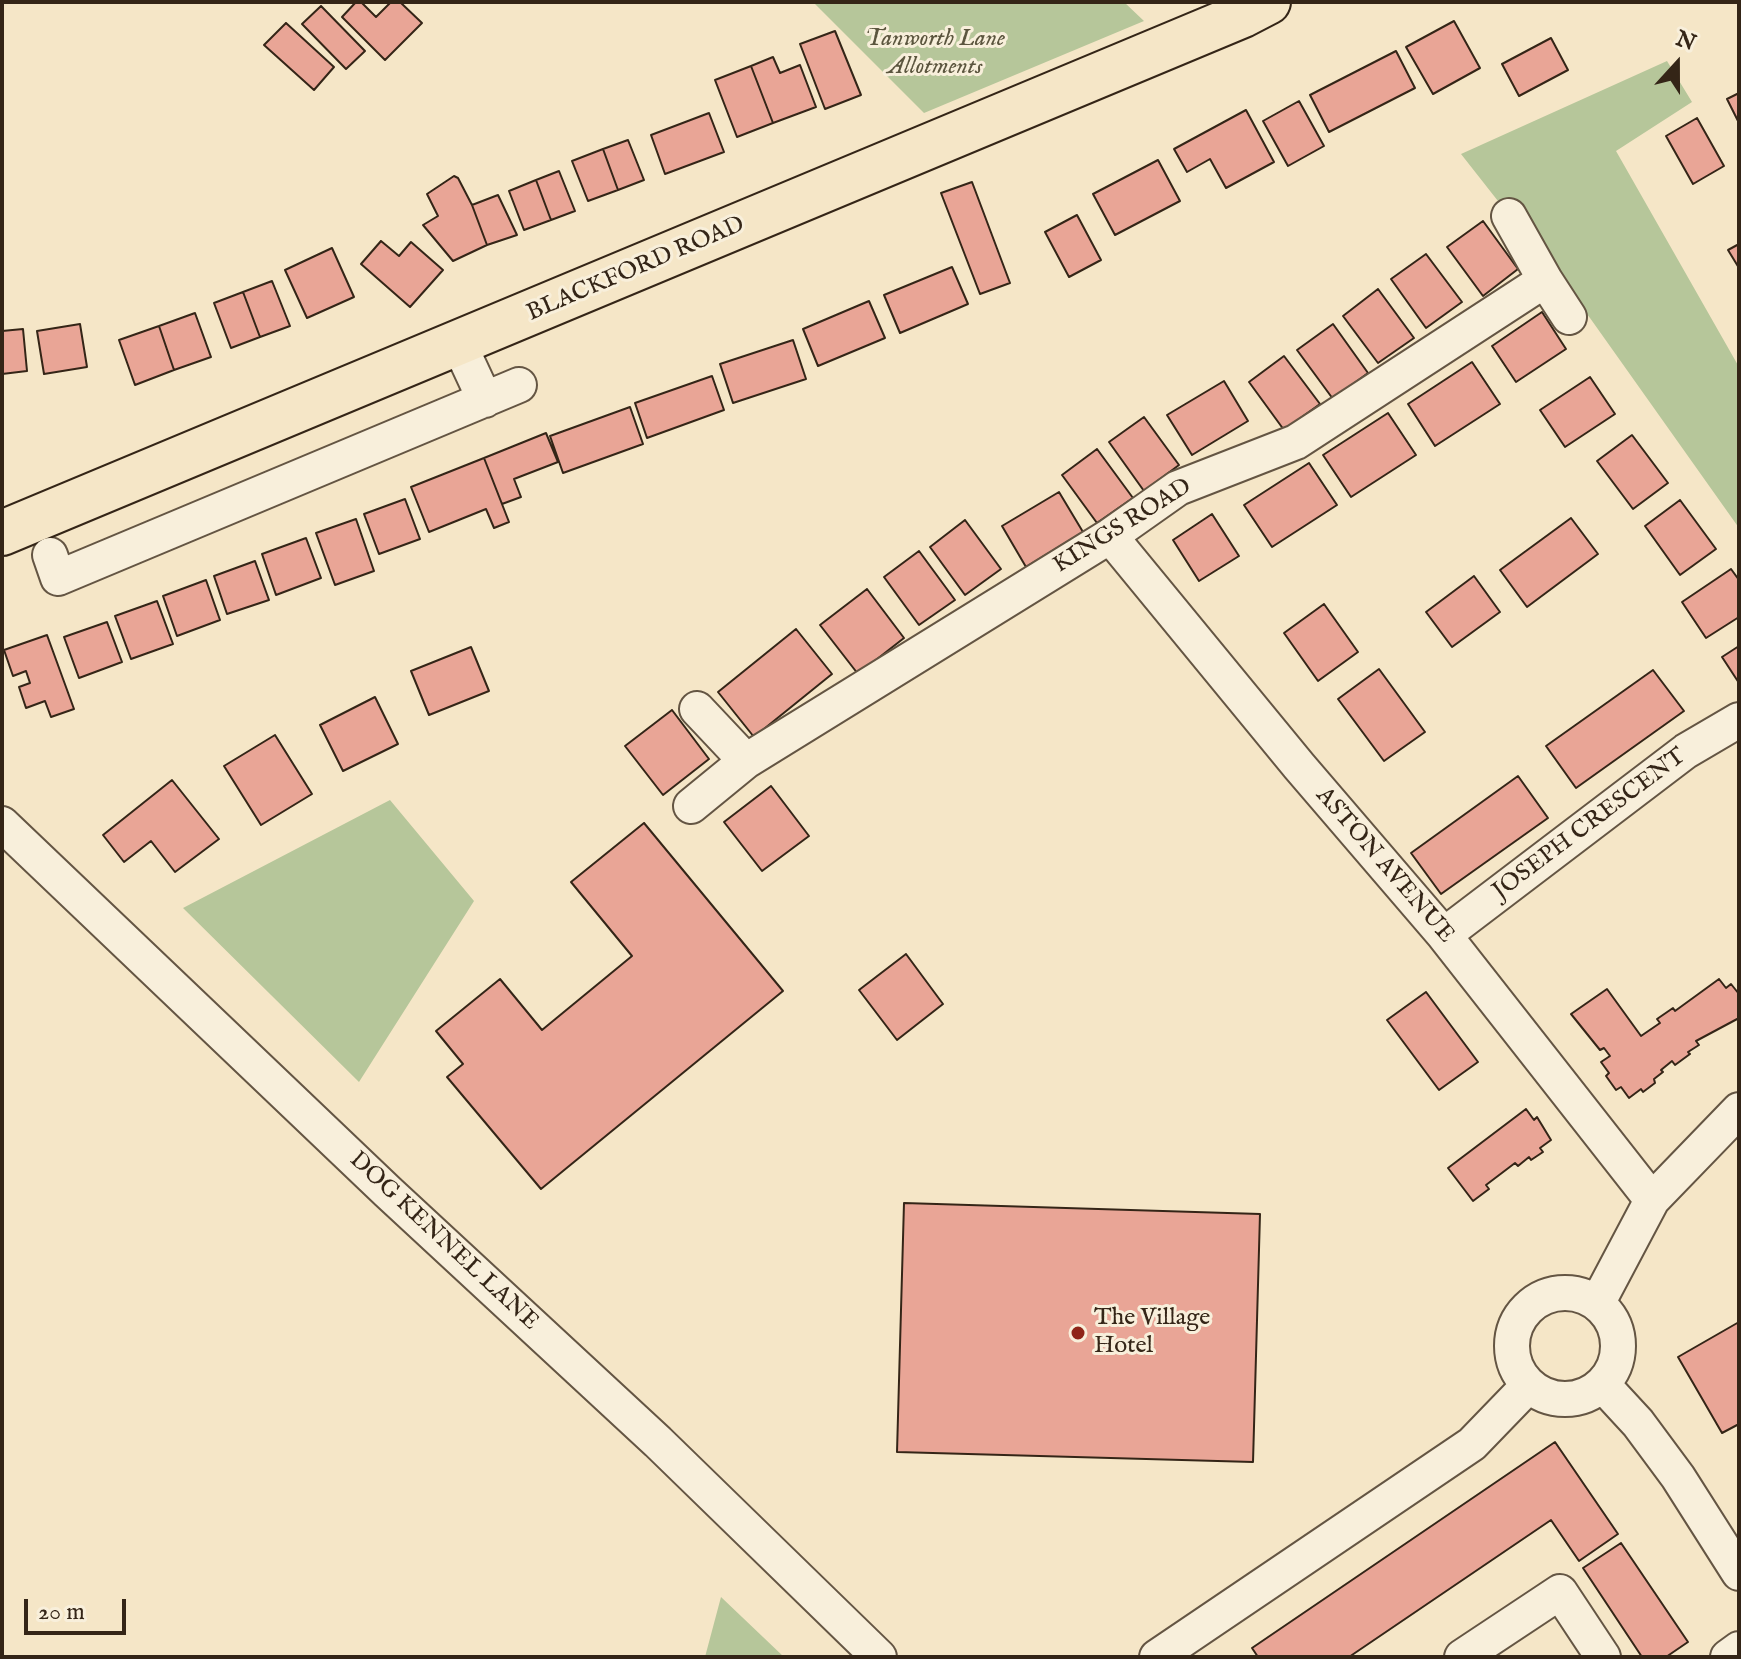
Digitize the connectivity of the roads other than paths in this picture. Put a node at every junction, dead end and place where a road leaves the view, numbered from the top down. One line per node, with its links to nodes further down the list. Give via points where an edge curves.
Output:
1 (1268, 2): 5 (main road, BLACKFORD ROAD)
2 (1509, 216): 3 (street)
3 (1545, 280): 4 (street); 9 (street, KINGS ROAD, via 1296,442 1178,488)
4 (1569, 317)
5 (459, 344): 7 (street); 8 (main road, BLACKFORD ROAD)
6 (519, 385): 7 (street)
7 (485, 400): 10 (street, via 58,578)
8 (2, 533)
9 (1110, 536): 13 (street, KINGS ROAD); 16 (street, ASTON AVENUE)
10 (50, 555)
11 (697, 709): 13 (street)
12 (1739, 720): 16 (street, JOSEPH CRESCENT, via 1686,751)
13 (746, 761): 14 (street, KINGS ROAD)
14 (691, 806)
15 (3, 826): 24 (street, DOG KENNEL LANE)
16 (1444, 935): 18 (street, ASTON AVENUE)
17 (1739, 1110): 18 (street)
18 (1652, 1200): 19 (street)
19 (1598, 1302): 20 (street, via 1618,1339 1612,1371); 21 (street, via 1559,1293 1543,1297 1519,1319 1512,1354)
20 (1602, 1384): 21 (street, via 1581,1396 1557,1399); 22 (street, via 1678,1477)
21 (1529, 1385): 25 (street, via 1472,1444)
22 (1739, 1573)
23 (1739, 1649): 28 (street)
24 (879, 1657)
25 (1157, 1657)
26 (1462, 1657): 27 (street, via 1560,1592)
27 (1603, 1657)
28 (1728, 1657)

